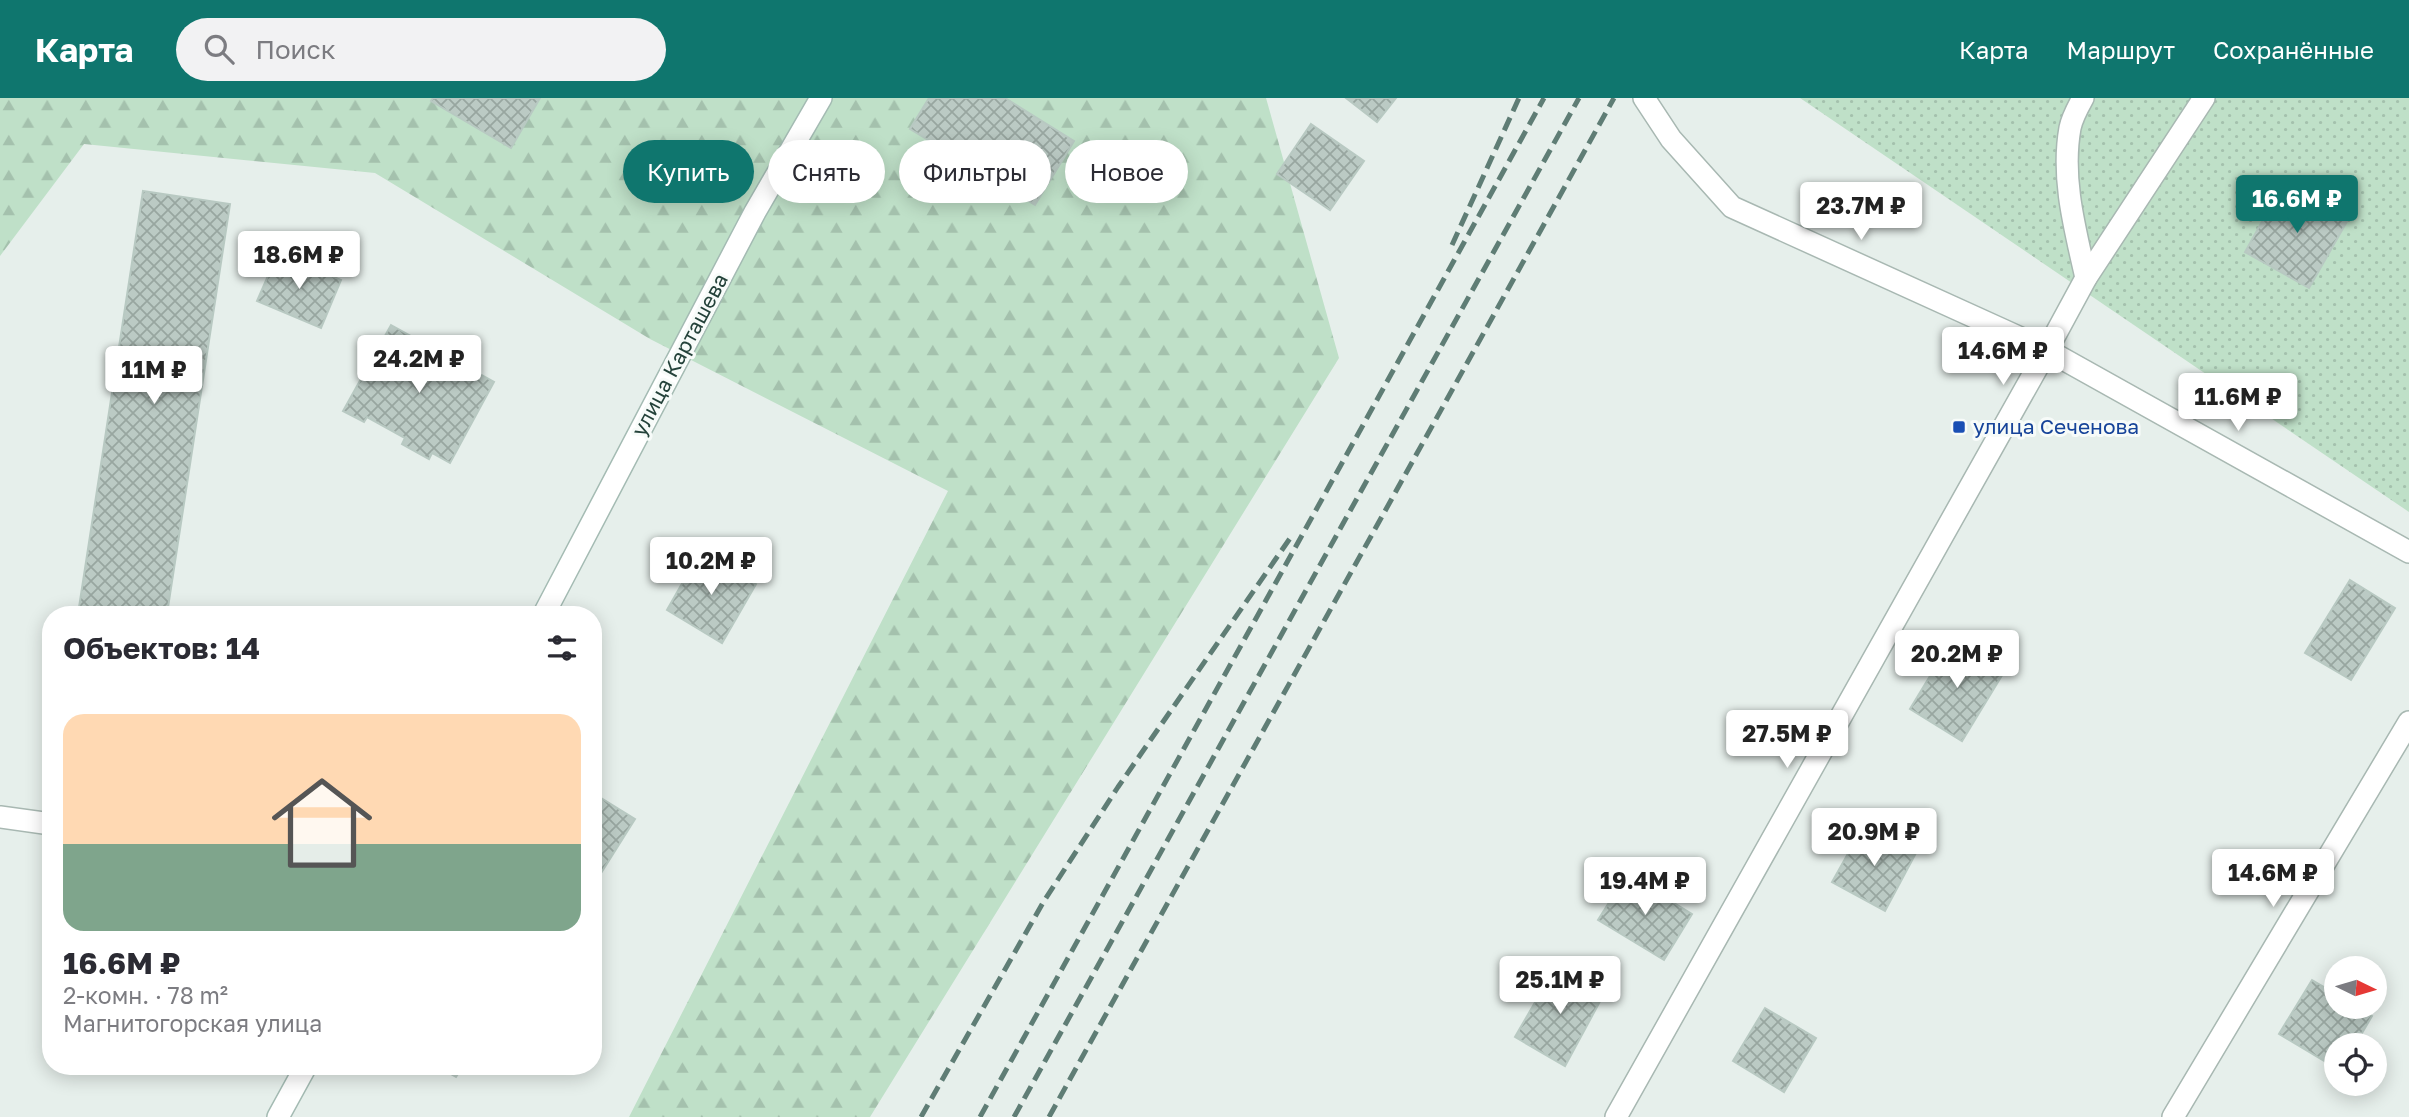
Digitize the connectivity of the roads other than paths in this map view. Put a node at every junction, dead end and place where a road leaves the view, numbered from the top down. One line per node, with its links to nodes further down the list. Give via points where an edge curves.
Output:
1 (821, 98): 8 (street, улица Карташева, via 755,212)
2 (1644, 98): 6 (street, via 1671,139 1732,207)
3 (2082, 98): 5 (street, via 2070,126 2067,181)
4 (2204, 98): 5 (street)
5 (2086, 278): 6 (street)
6 (2047, 350): 7 (street); 14 (street)
7 (2409, 552)
8 (548, 606)
9 (2409, 722): 15 (street)
10 (0, 817): 11 (street)
11 (42, 823)
12 (301, 1075): 13 (street)
13 (278, 1117)
14 (1616, 1117)
15 (2173, 1117)

